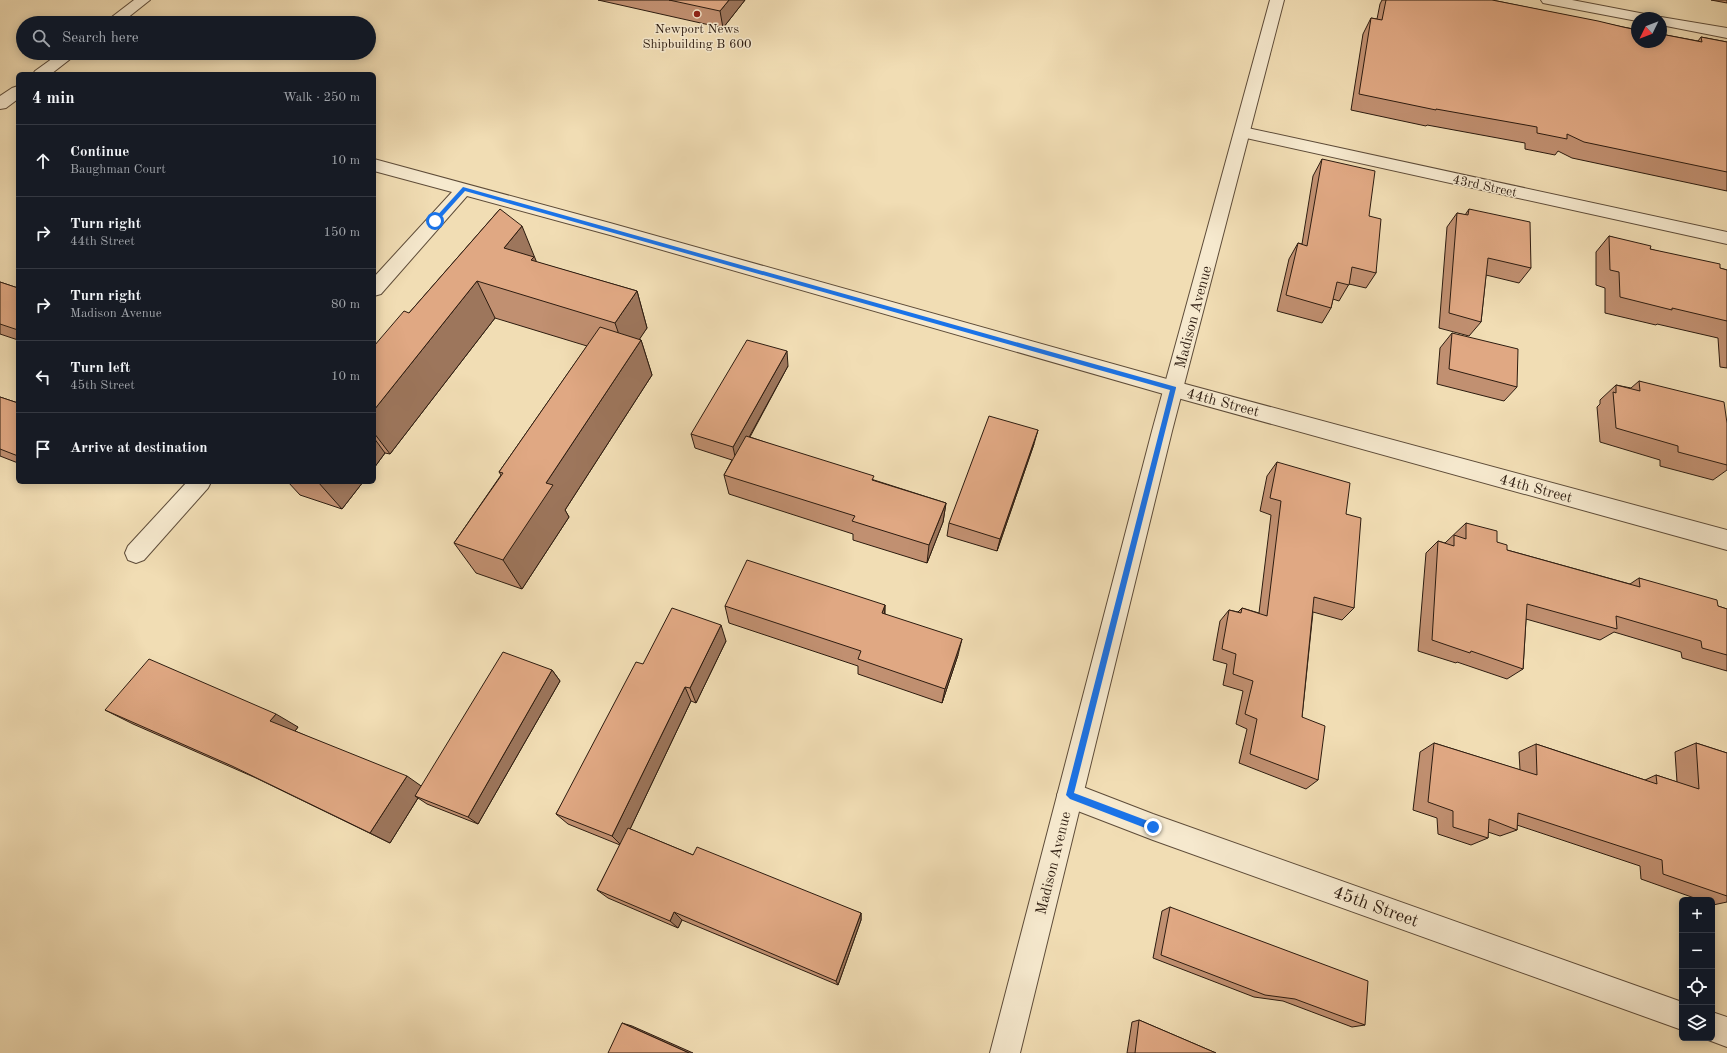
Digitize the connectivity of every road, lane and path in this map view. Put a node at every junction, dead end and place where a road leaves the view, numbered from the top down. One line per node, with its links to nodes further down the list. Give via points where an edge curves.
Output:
1 (143, 0): 5 (street)
2 (1277, 0): 12 (street, Madison Avenue)
3 (1548, 0): 4 (street)
4 (1631, 15)
5 (121, 16)
6 (1667, 22): 7 (street)
7 (1727, 33)
8 (60, 60): 9 (street)
9 (44, 72)
10 (16, 92): 11 (street)
11 (0, 104)
12 (1243, 132): 15 (street, 43rd Street); 17 (street, Madison Avenue)
13 (376, 166): 14 (street, 44th Street)
14 (464, 189): 16 (street); 17 (street, 44th Street)
15 (1727, 238)
16 (376, 287)
17 (1174, 388): 19 (street, 44th Street); 21 (street, Madison Avenue)
18 (198, 484): 20 (street)
19 (1727, 540)
20 (136, 553)
21 (1070, 795): 22 (street, 45th Street); 25 (street, Madison Avenue)
22 (1679, 1015)
23 (1715, 1028): 24 (street)
24 (1727, 1032)
25 (1005, 1053)

